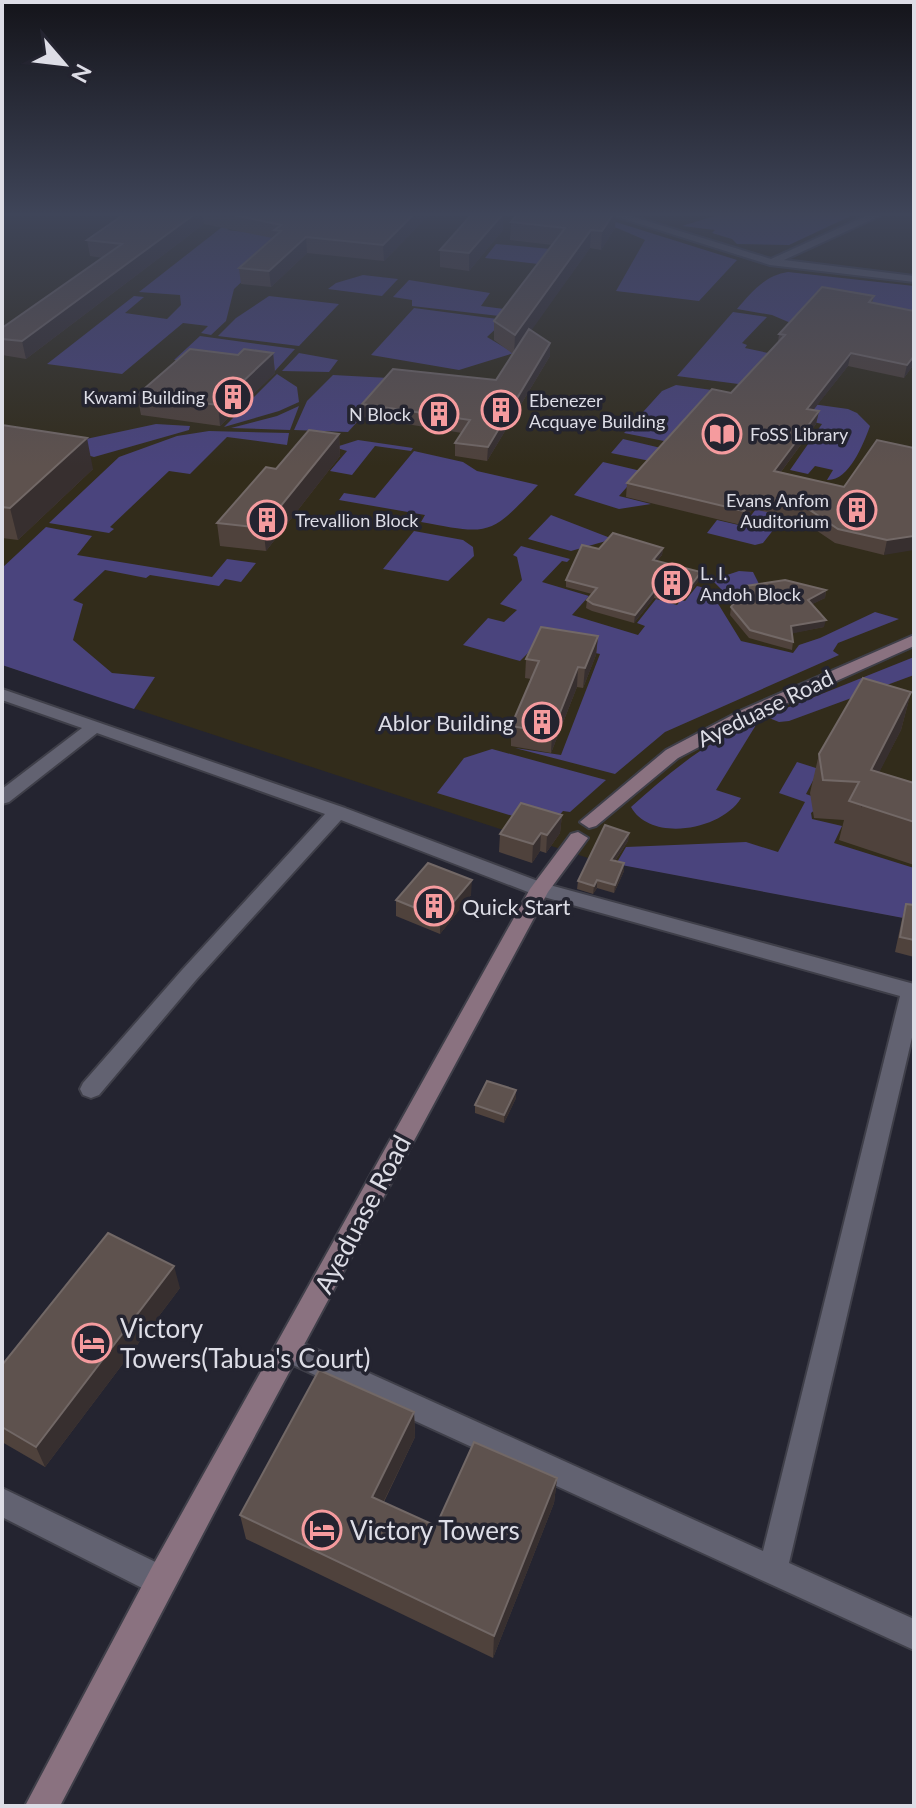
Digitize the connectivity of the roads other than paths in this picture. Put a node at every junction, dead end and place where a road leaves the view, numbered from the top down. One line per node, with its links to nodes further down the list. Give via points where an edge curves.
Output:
1 (914, 640): 6 (street, Ayeduase Road, via 672,754 583,830)
2 (2, 694): 3 (street)
3 (96, 726): 4 (street); 5 (street)
4 (2, 798)
5 (338, 812): 6 (street); 8 (street)
6 (540, 889): 7 (street); 9 (street, Ayeduase Road)
7 (913, 992): 11 (street)
8 (91, 1089)
9 (289, 1350): 11 (street); 12 (street, Ayeduase Road)
10 (2, 1502): 12 (street)
11 (773, 1569): 13 (street)
12 (159, 1580): 14 (street, Ayeduase Road)
13 (914, 1635)
14 (42, 1806)

